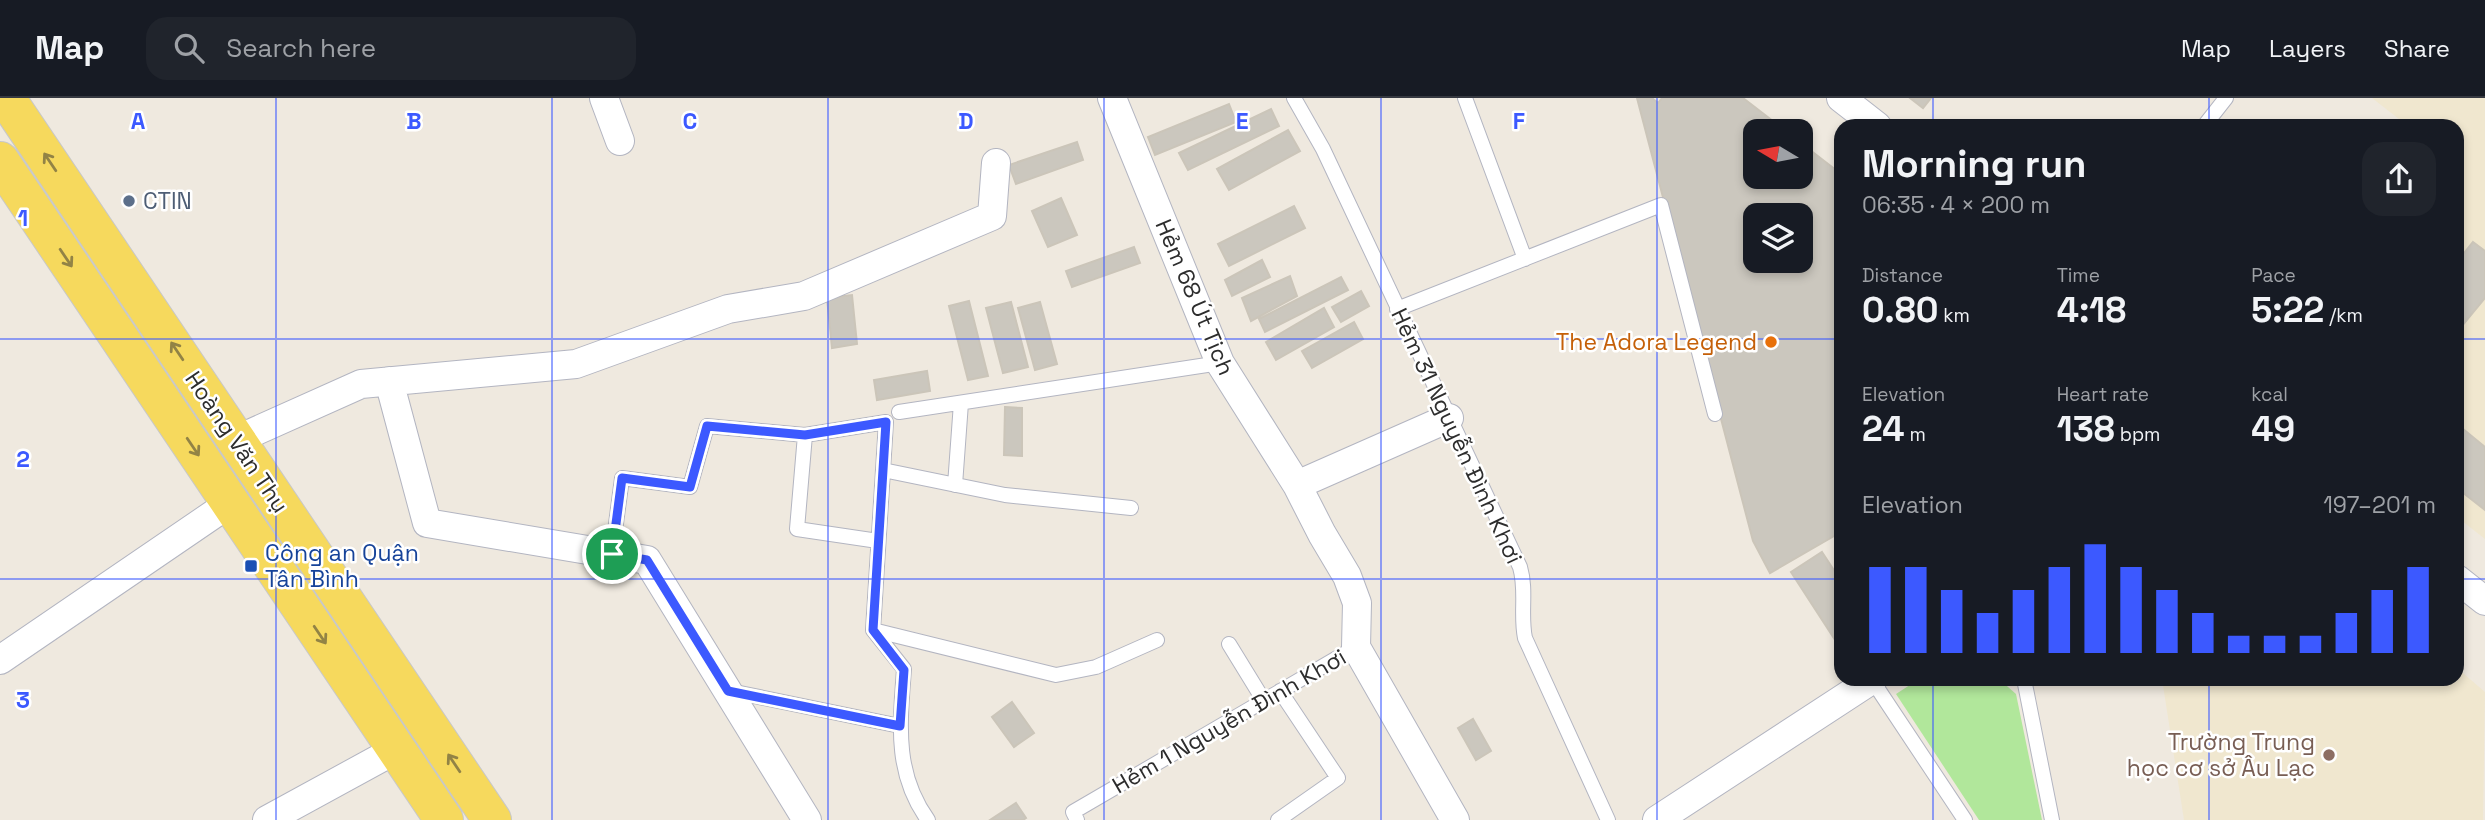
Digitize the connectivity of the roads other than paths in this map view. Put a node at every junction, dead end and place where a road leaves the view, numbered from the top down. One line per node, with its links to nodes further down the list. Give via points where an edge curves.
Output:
1 (6, 98): 22 (main road, Hoàng Văn Thụ, one-way to 1)
2 (604, 98): 10 (street)
3 (1112, 98): 15 (street, Hẻm 68 Út Tịch)
4 (1294, 98): 14 (lane, Hẻm 31 Nguyễn Đình Khơi, via 1323,149)
5 (1465, 98): 13 (lane)
6 (1841, 98): 8 (street)
7 (2226, 98): 9 (lane)
8 (1868, 119)
9 (2210, 119)
10 (620, 141)
11 (0, 161): 26 (main road, Hoàng Văn Thụ, one-way to 26)
12 (996, 163): 16 (street, via 992,216 804,296 728,309 576,364)
13 (1525, 259): 14 (lane); 19 (lane, via 1661,205)
14 (1397, 309): 20 (lane, Hẻm 31 Nguyễn Đình Khơi)
15 (1220, 363): 17 (lane); 25 (street, Hẻm 68 Út Tịch)
16 (389, 381): 22 (street, via 362,384); 29 (street, via 427,523)
17 (961, 403): 18 (lane); 24 (lane)
18 (899, 412)
19 (1715, 414)
20 (1449, 418): 25 (street); 53 (lane, Hẻm 31 Nguyễn Đình Khơi, via 1520,567 1525,638)
21 (805, 435): 23 (lane, via 886,422); 28 (lane, via 797,529); 29 (lane, via 707,426 690,487 622,478)
22 (236, 440): 47 (main road, Hoàng Văn Thụ, one-way to 22)
23 (883, 470): 24 (lane); 28 (lane)
24 (955, 485): 27 (lane)
25 (1297, 485): 35 (street, Hẻm 68 Út Tịch, via 1357,603)
26 (230, 503): 36 (street); 44 (main road, Hoàng Văn Thụ, one-way to 44)
27 (1131, 508)
28 (878, 541): 32 (lane)
29 (612, 554): 40 (street, via 647,560)
30 (2464, 584): 31 (street)
31 (2485, 601)
32 (873, 630): 33 (lane, via 1056,675 1096,667); 43 (lane, via 904,670)
33 (1157, 640)
34 (1229, 644): 42 (lane)
35 (1356, 646): 41 (lane, Hẻm 1 Nguyễn Đình Khơi); 52 (street)
36 (0, 660)
37 (1861, 686): 54 (street)
38 (1877, 686): 55 (lane)
39 (2025, 686): 56 (lane)
40 (728, 691): 43 (lane); 48 (street)
41 (1280, 691): 42 (lane, Hẻm 1 Nguyễn Đình Khơi); 51 (lane, via 1338,778)
42 (1264, 701): 50 (lane, Hẻm 1 Nguyễn Đình Khơi, via 1073,812)
43 (900, 726): 49 (lane, via 903,769)
44 (397, 750): 45 (street); 46 (main road, Hoàng Văn Thụ)
45 (267, 820)
46 (444, 820)
47 (492, 820)
48 (807, 820)
49 (928, 820)
50 (1077, 820)
51 (1278, 820)
52 (1455, 820)
53 (1608, 820)
54 (1657, 820)
55 (1965, 820)
56 (2052, 820)

